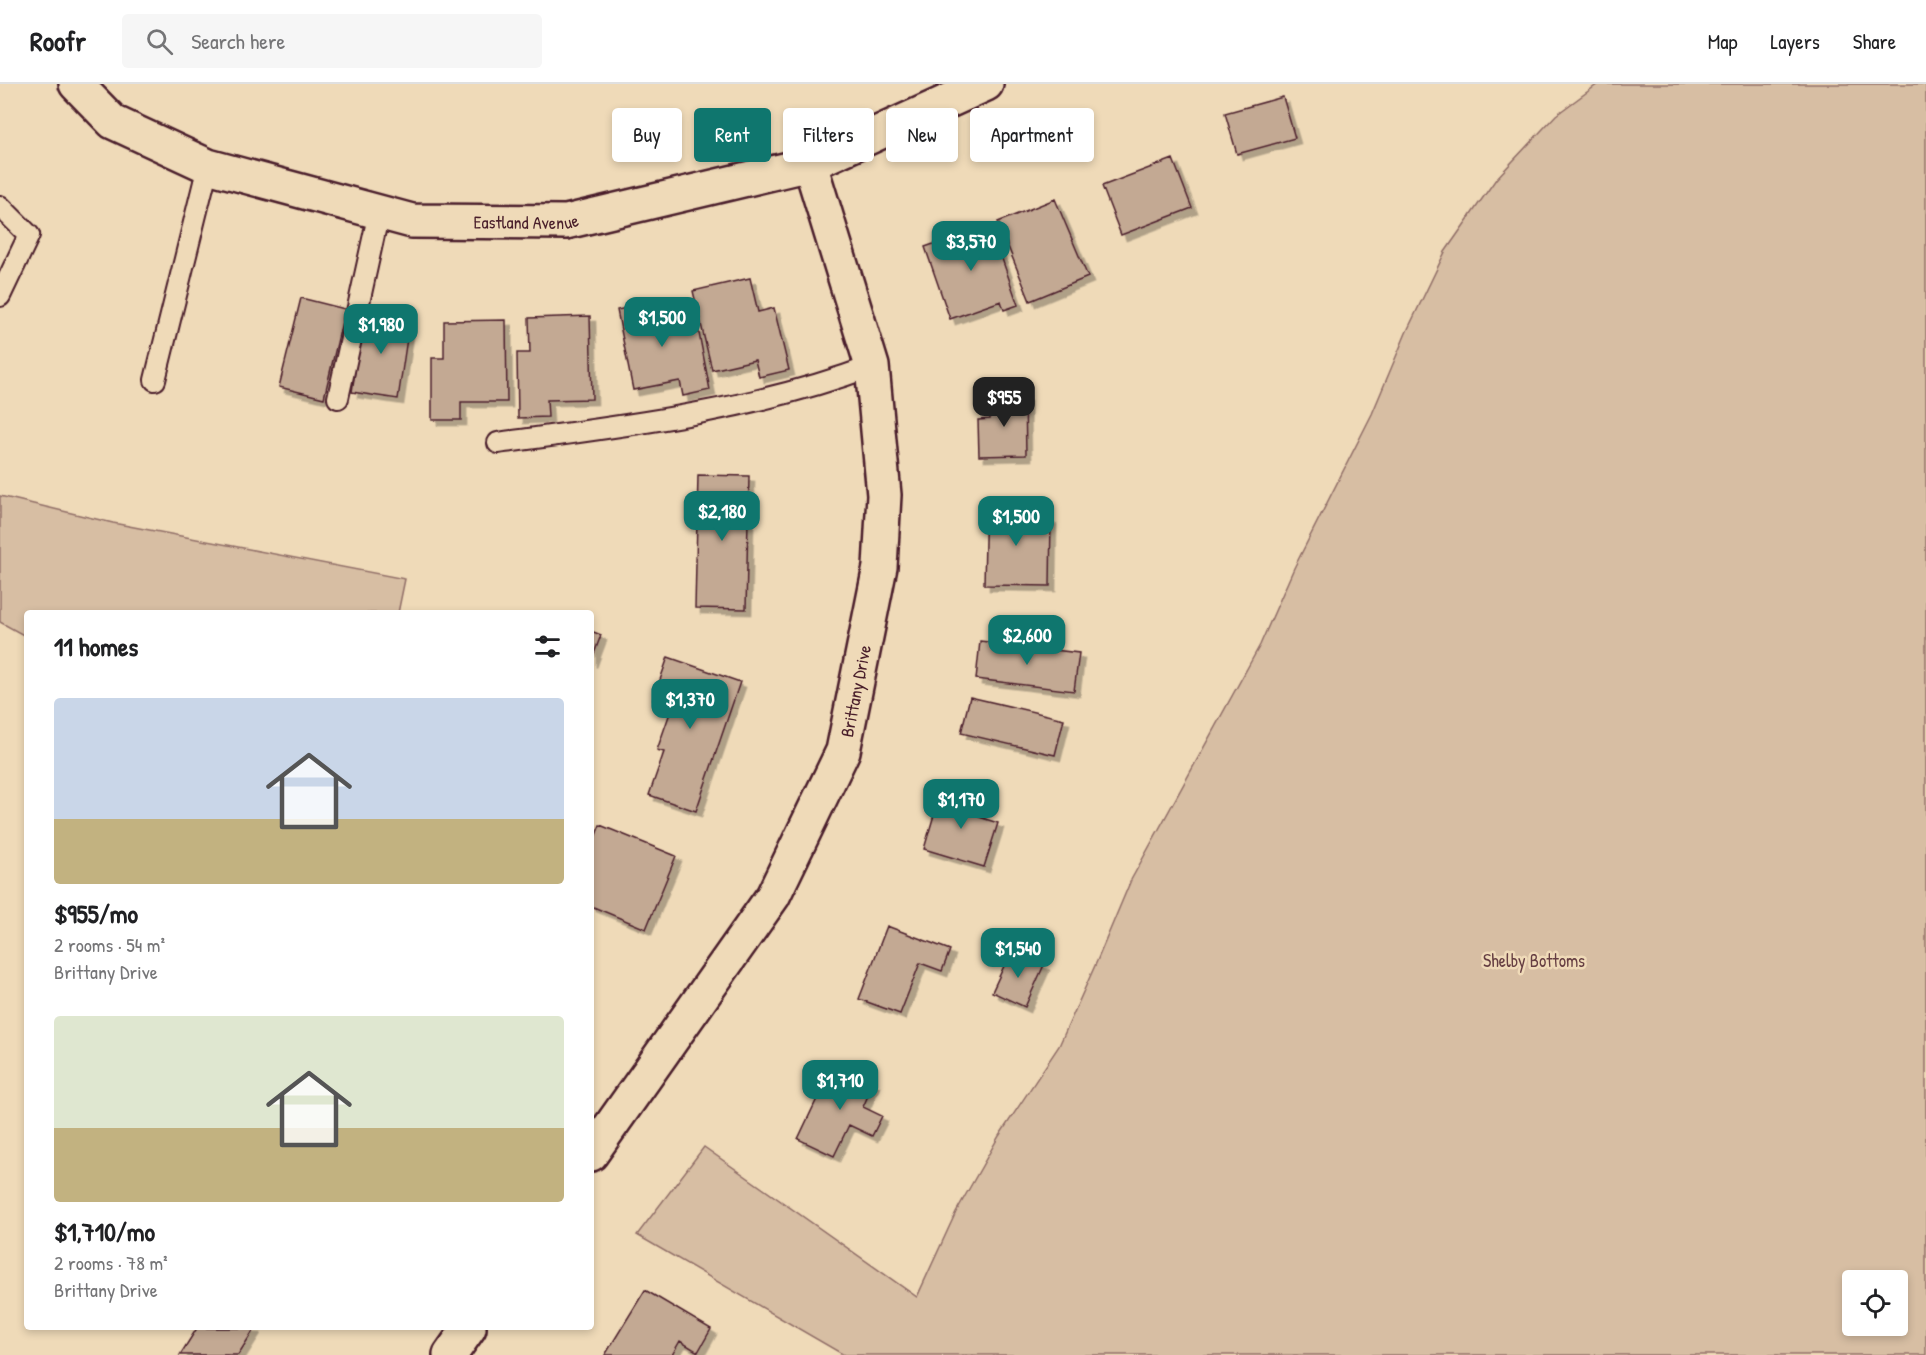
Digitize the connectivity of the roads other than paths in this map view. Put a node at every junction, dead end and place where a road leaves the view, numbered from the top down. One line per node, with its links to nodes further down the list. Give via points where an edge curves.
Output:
1 (76, 84): 4 (street, Eastland Avenue, via 113,122)
2 (986, 84): 3 (street, Eastland Avenue)
3 (810, 164): 6 (street, Eastland Avenue, via 566,222 412,221); 8 (street, Brittany Drive)
4 (208, 166): 6 (street, Eastland Avenue); 9 (lane)
5 (0, 206): 7 (lane, via 29,235)
6 (380, 212): 10 (lane)
7 (0, 296)
8 (872, 366): 11 (lane, via 830,382 740,404 635,424); 12 (street, Brittany Drive, via 884,495 880,567 843,751 773,896)
9 (155, 380)
10 (338, 398)
11 (498, 443)
12 (594, 1150)
13 (468, 1330): 14 (street)
14 (450, 1355)

